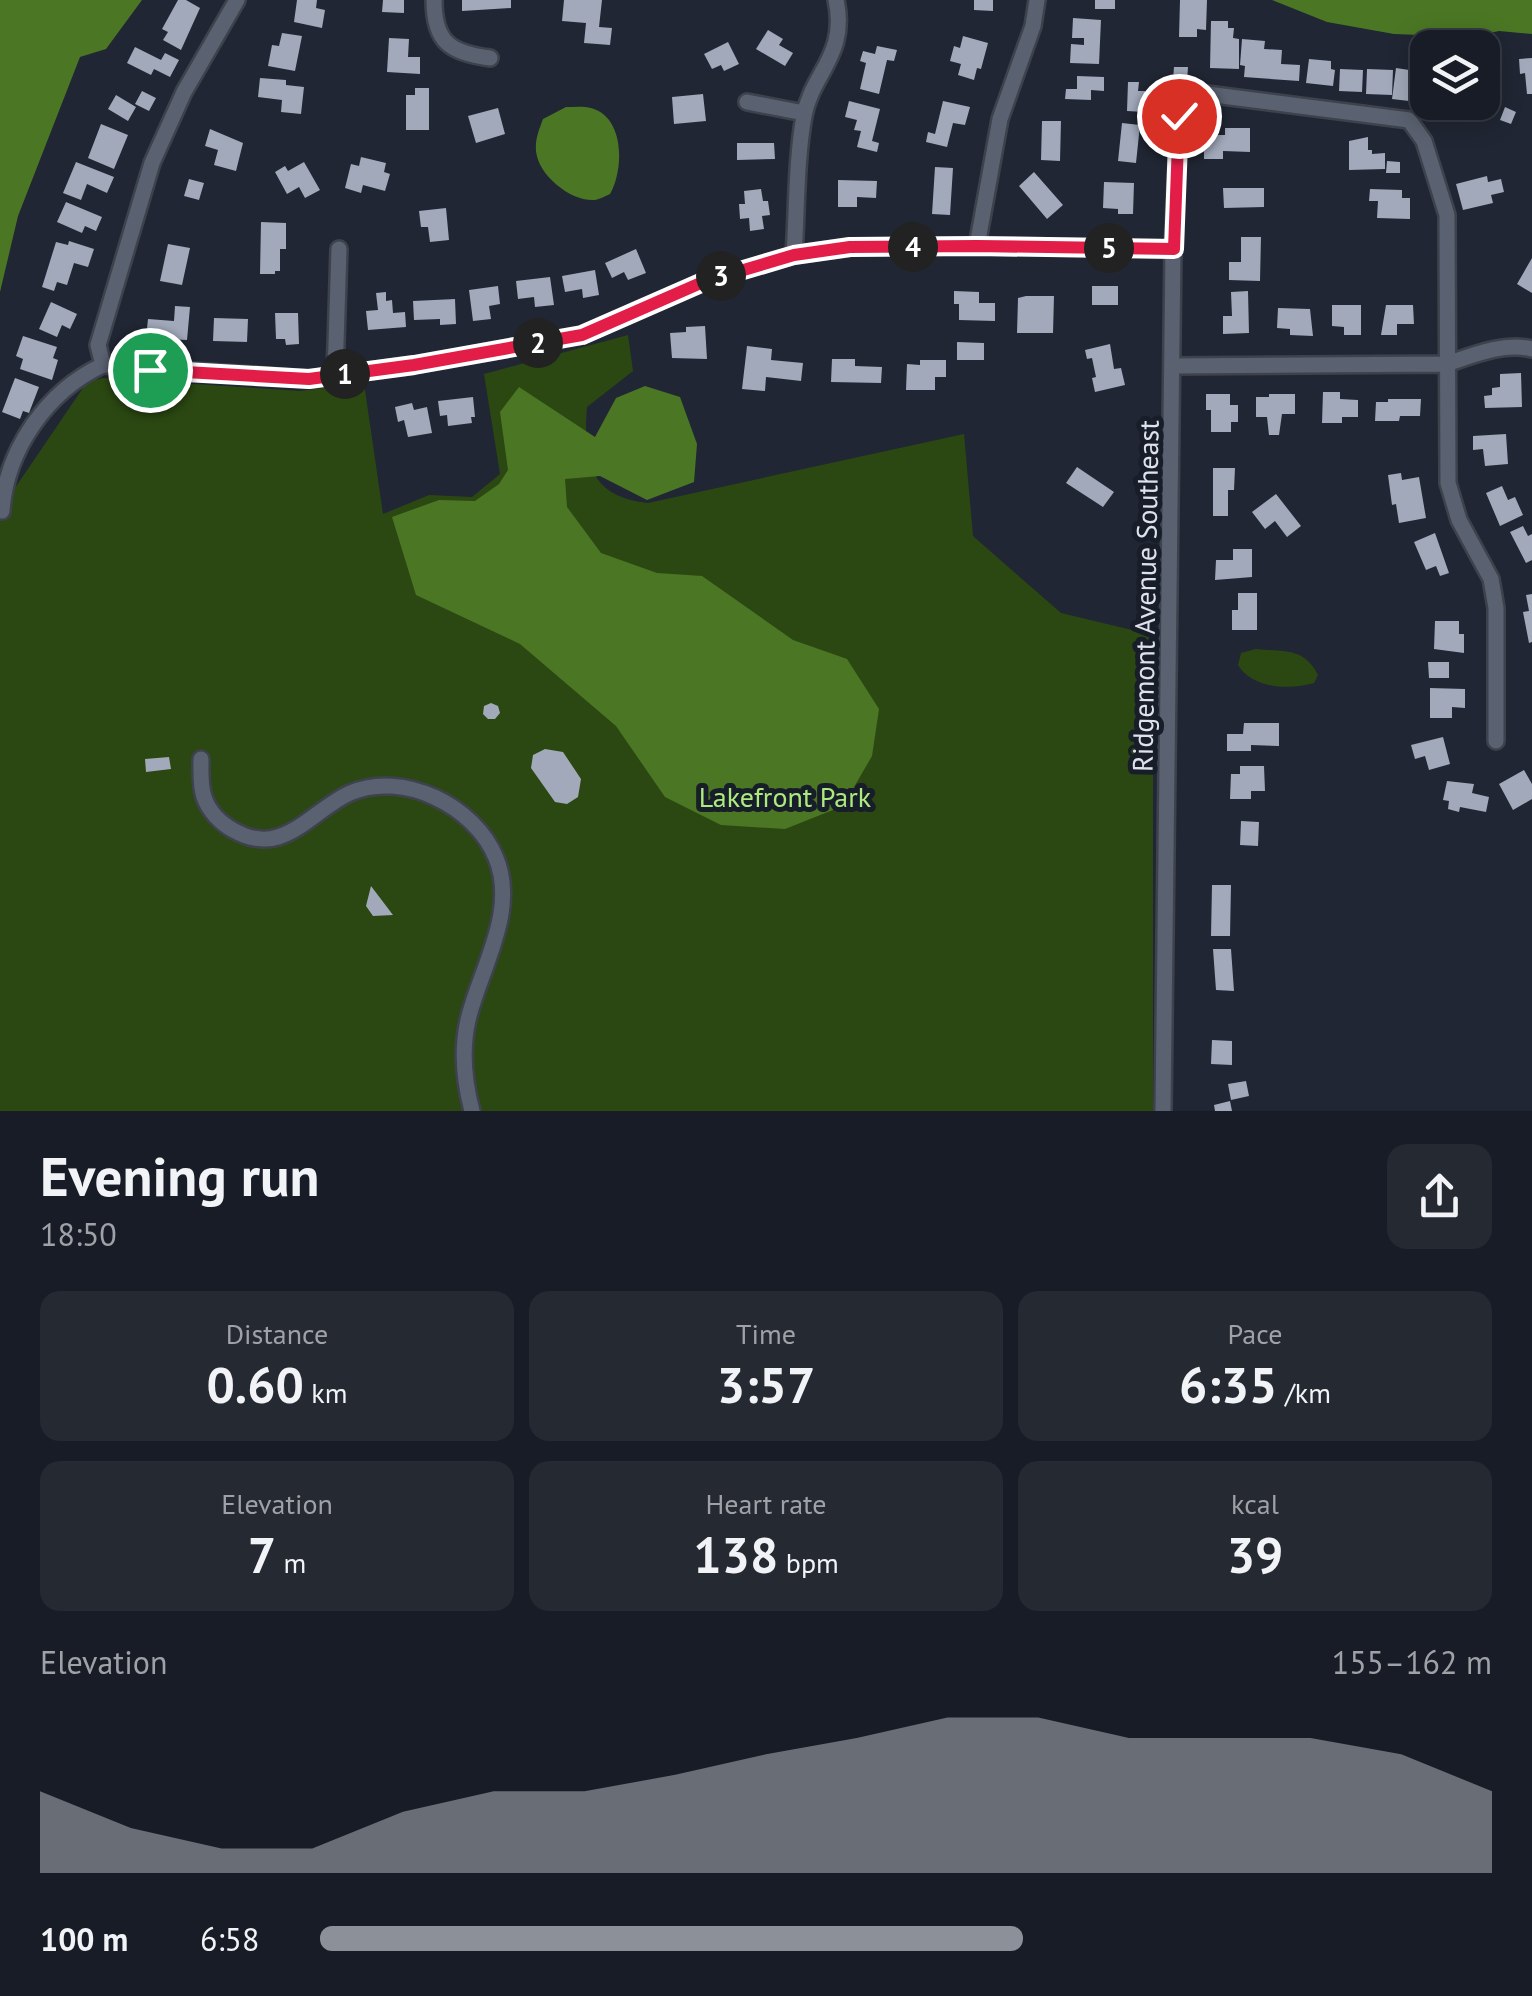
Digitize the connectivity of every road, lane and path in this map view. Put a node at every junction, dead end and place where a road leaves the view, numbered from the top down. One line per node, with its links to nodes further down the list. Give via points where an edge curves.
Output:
1 (237, 0): 14 (street, via 152,164 98,345)
2 (434, 0): 5 (street, via 434,22 446,45)
3 (836, 0): 7 (street, via 840,17 832,56)
4 (1036, 0): 8 (street, via 1000,119)
5 (490, 58)
6 (747, 102): 7 (street)
7 (804, 113): 11 (street)
8 (977, 246): 10 (street); 11 (street, via 850,247)
9 (338, 248): 16 (street)
10 (1174, 249): 13 (street, Ridgemont Avenue Southeast, via 1180,104 1199,94 1409,120 1424,140 1447,215); 15 (street, Ridgemont Avenue Southeast)
11 (794, 255): 16 (street, via 703,282 582,335)
12 (1532, 348): 13 (street, via 1489,350)
13 (1446, 364): 15 (street); 18 (street, via 1448,483 1459,520 1491,579 1496,608)
14 (103, 365): 16 (street); 17 (street, via 73,383 24,438)
15 (1172, 366): 21 (street, Ridgemont Avenue Southeast)
16 (335, 376)
17 (2, 511)
18 (1496, 741)
19 (201, 759): 20 (street, via 204,799 223,824 250,838 277,838 352,792 383,787 420,791 451,804 480,828 498,860 500,921 468,1021 462,1062)
20 (472, 1111)
21 (1164, 1111)

